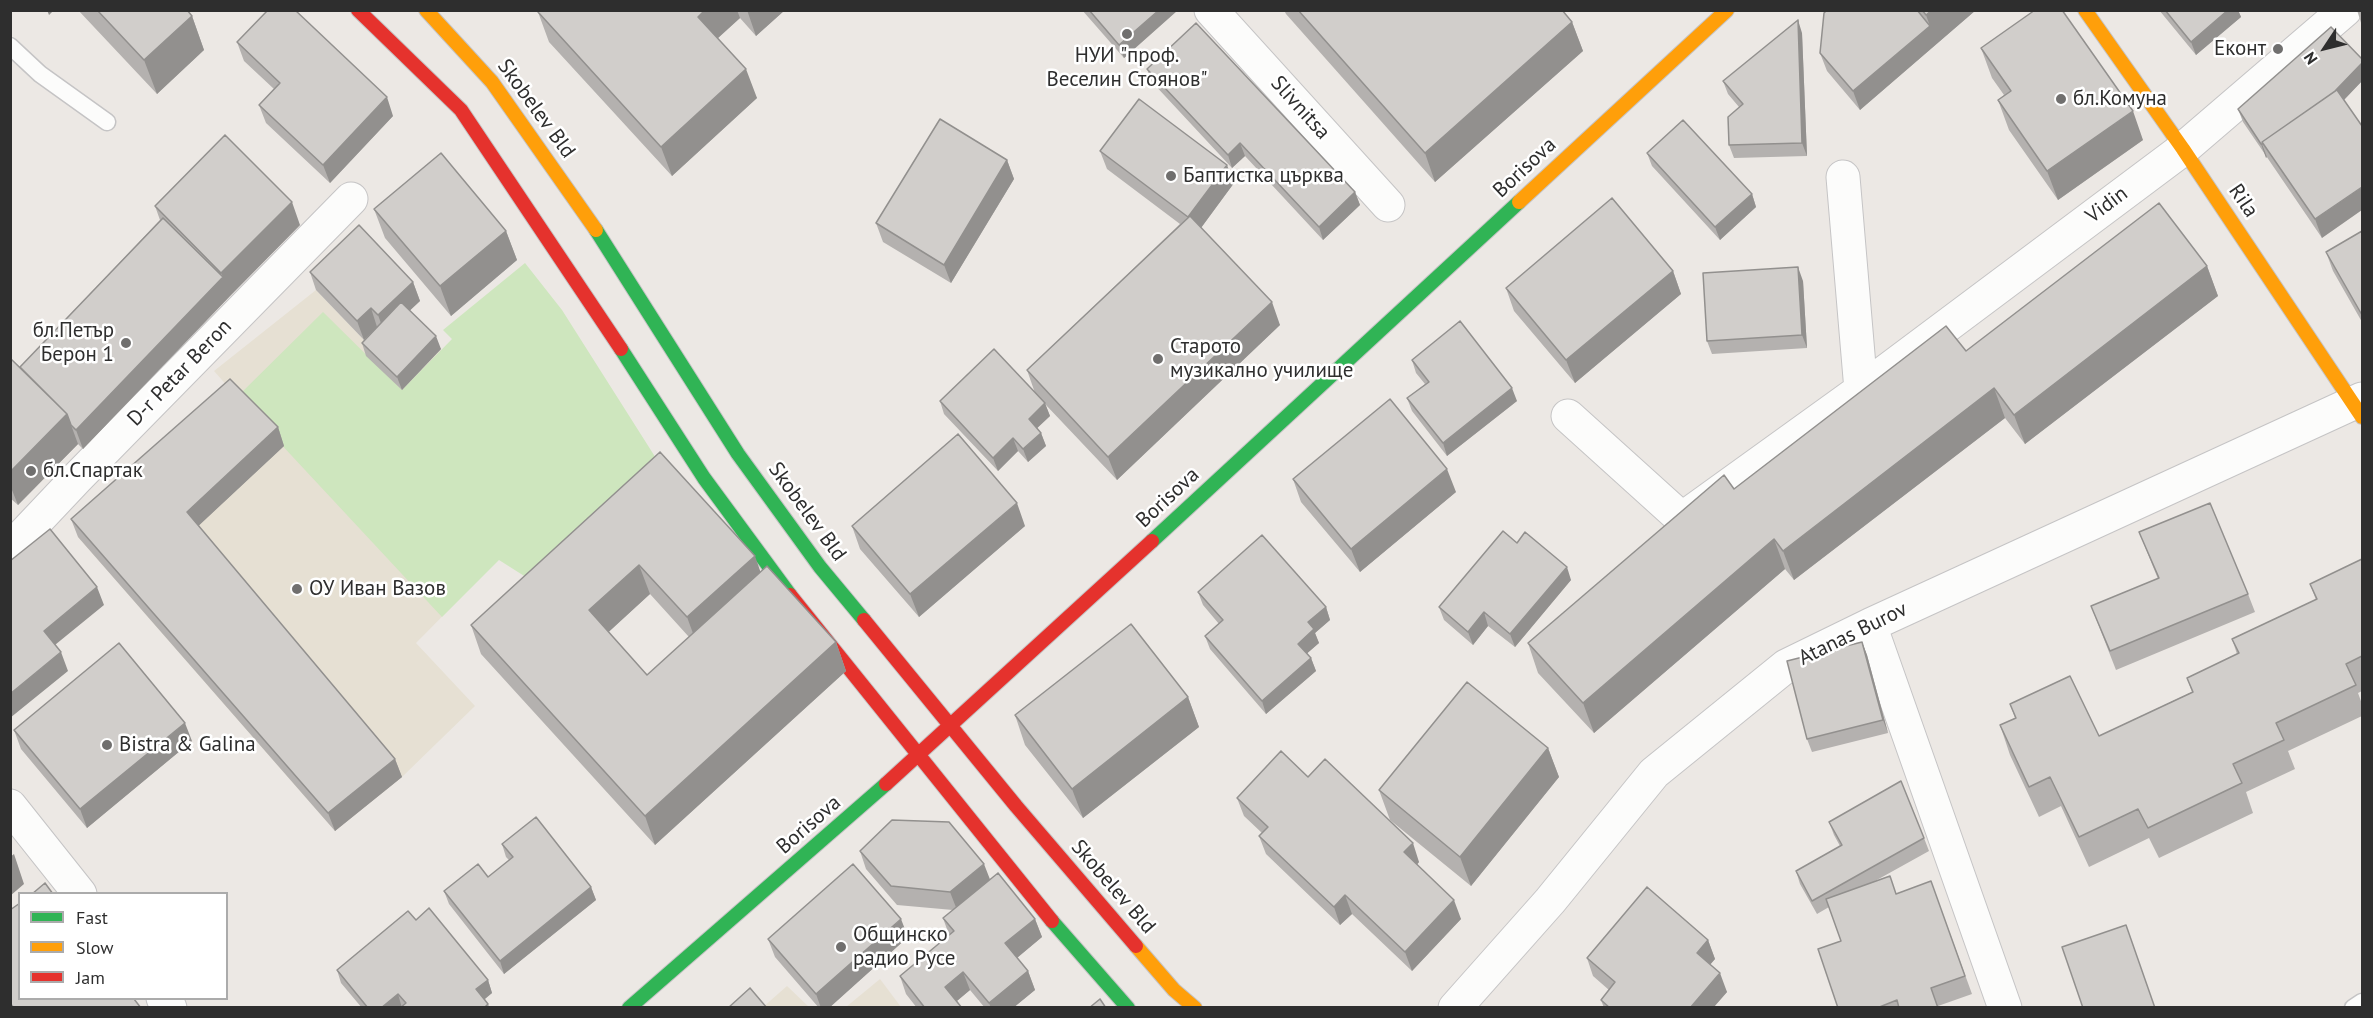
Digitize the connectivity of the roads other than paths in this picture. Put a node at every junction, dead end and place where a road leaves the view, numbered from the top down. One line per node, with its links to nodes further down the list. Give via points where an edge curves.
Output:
1 (358, 10): 19 (main road, via 461,110 552,242 704,478 780,582)
2 (426, 10): 18 (main road, Skobelev Bld, via 492,82 590,221 738,454 820,567)
3 (1211, 10): 12 (street, Slivnitsa)
4 (1727, 10): 18 (main road, Borisova)
5 (2085, 10): 9 (main road, Rila)
6 (2345, 10): 9 (street, Vidin)
7 (10, 46): 8 (lane, via 40,74)
8 (106, 122)
9 (2183, 148): 13 (street, Vidin); 14 (main road, Rila)
10 (1843, 177): 13 (street)
11 (351, 198): 16 (street, D-r Petar Beron)
12 (1388, 205)
13 (1861, 390): 15 (street, Vidin, via 1682,519)
14 (2360, 406): 17 (street, Atanas Burov)
15 (1568, 416)
16 (10, 549)
17 (1870, 625): 26 (street, Atanas Burov, via 1786,666 1654,773 1550,901); 27 (street)
18 (951, 727): 19 (main road, Borisova); 25 (main road, Skobelev Bld, via 1174,990)
19 (919, 756): 23 (main road, Borisova); 24 (main road, via 1026,891)
20 (10, 806): 21 (street)
21 (78, 892)
22 (2362, 1002): 28 (lane)
23 (629, 1008)
24 (1128, 1008)
25 (1196, 1008)
26 (1455, 1008)
27 (2005, 1008)
28 (2353, 1008)

